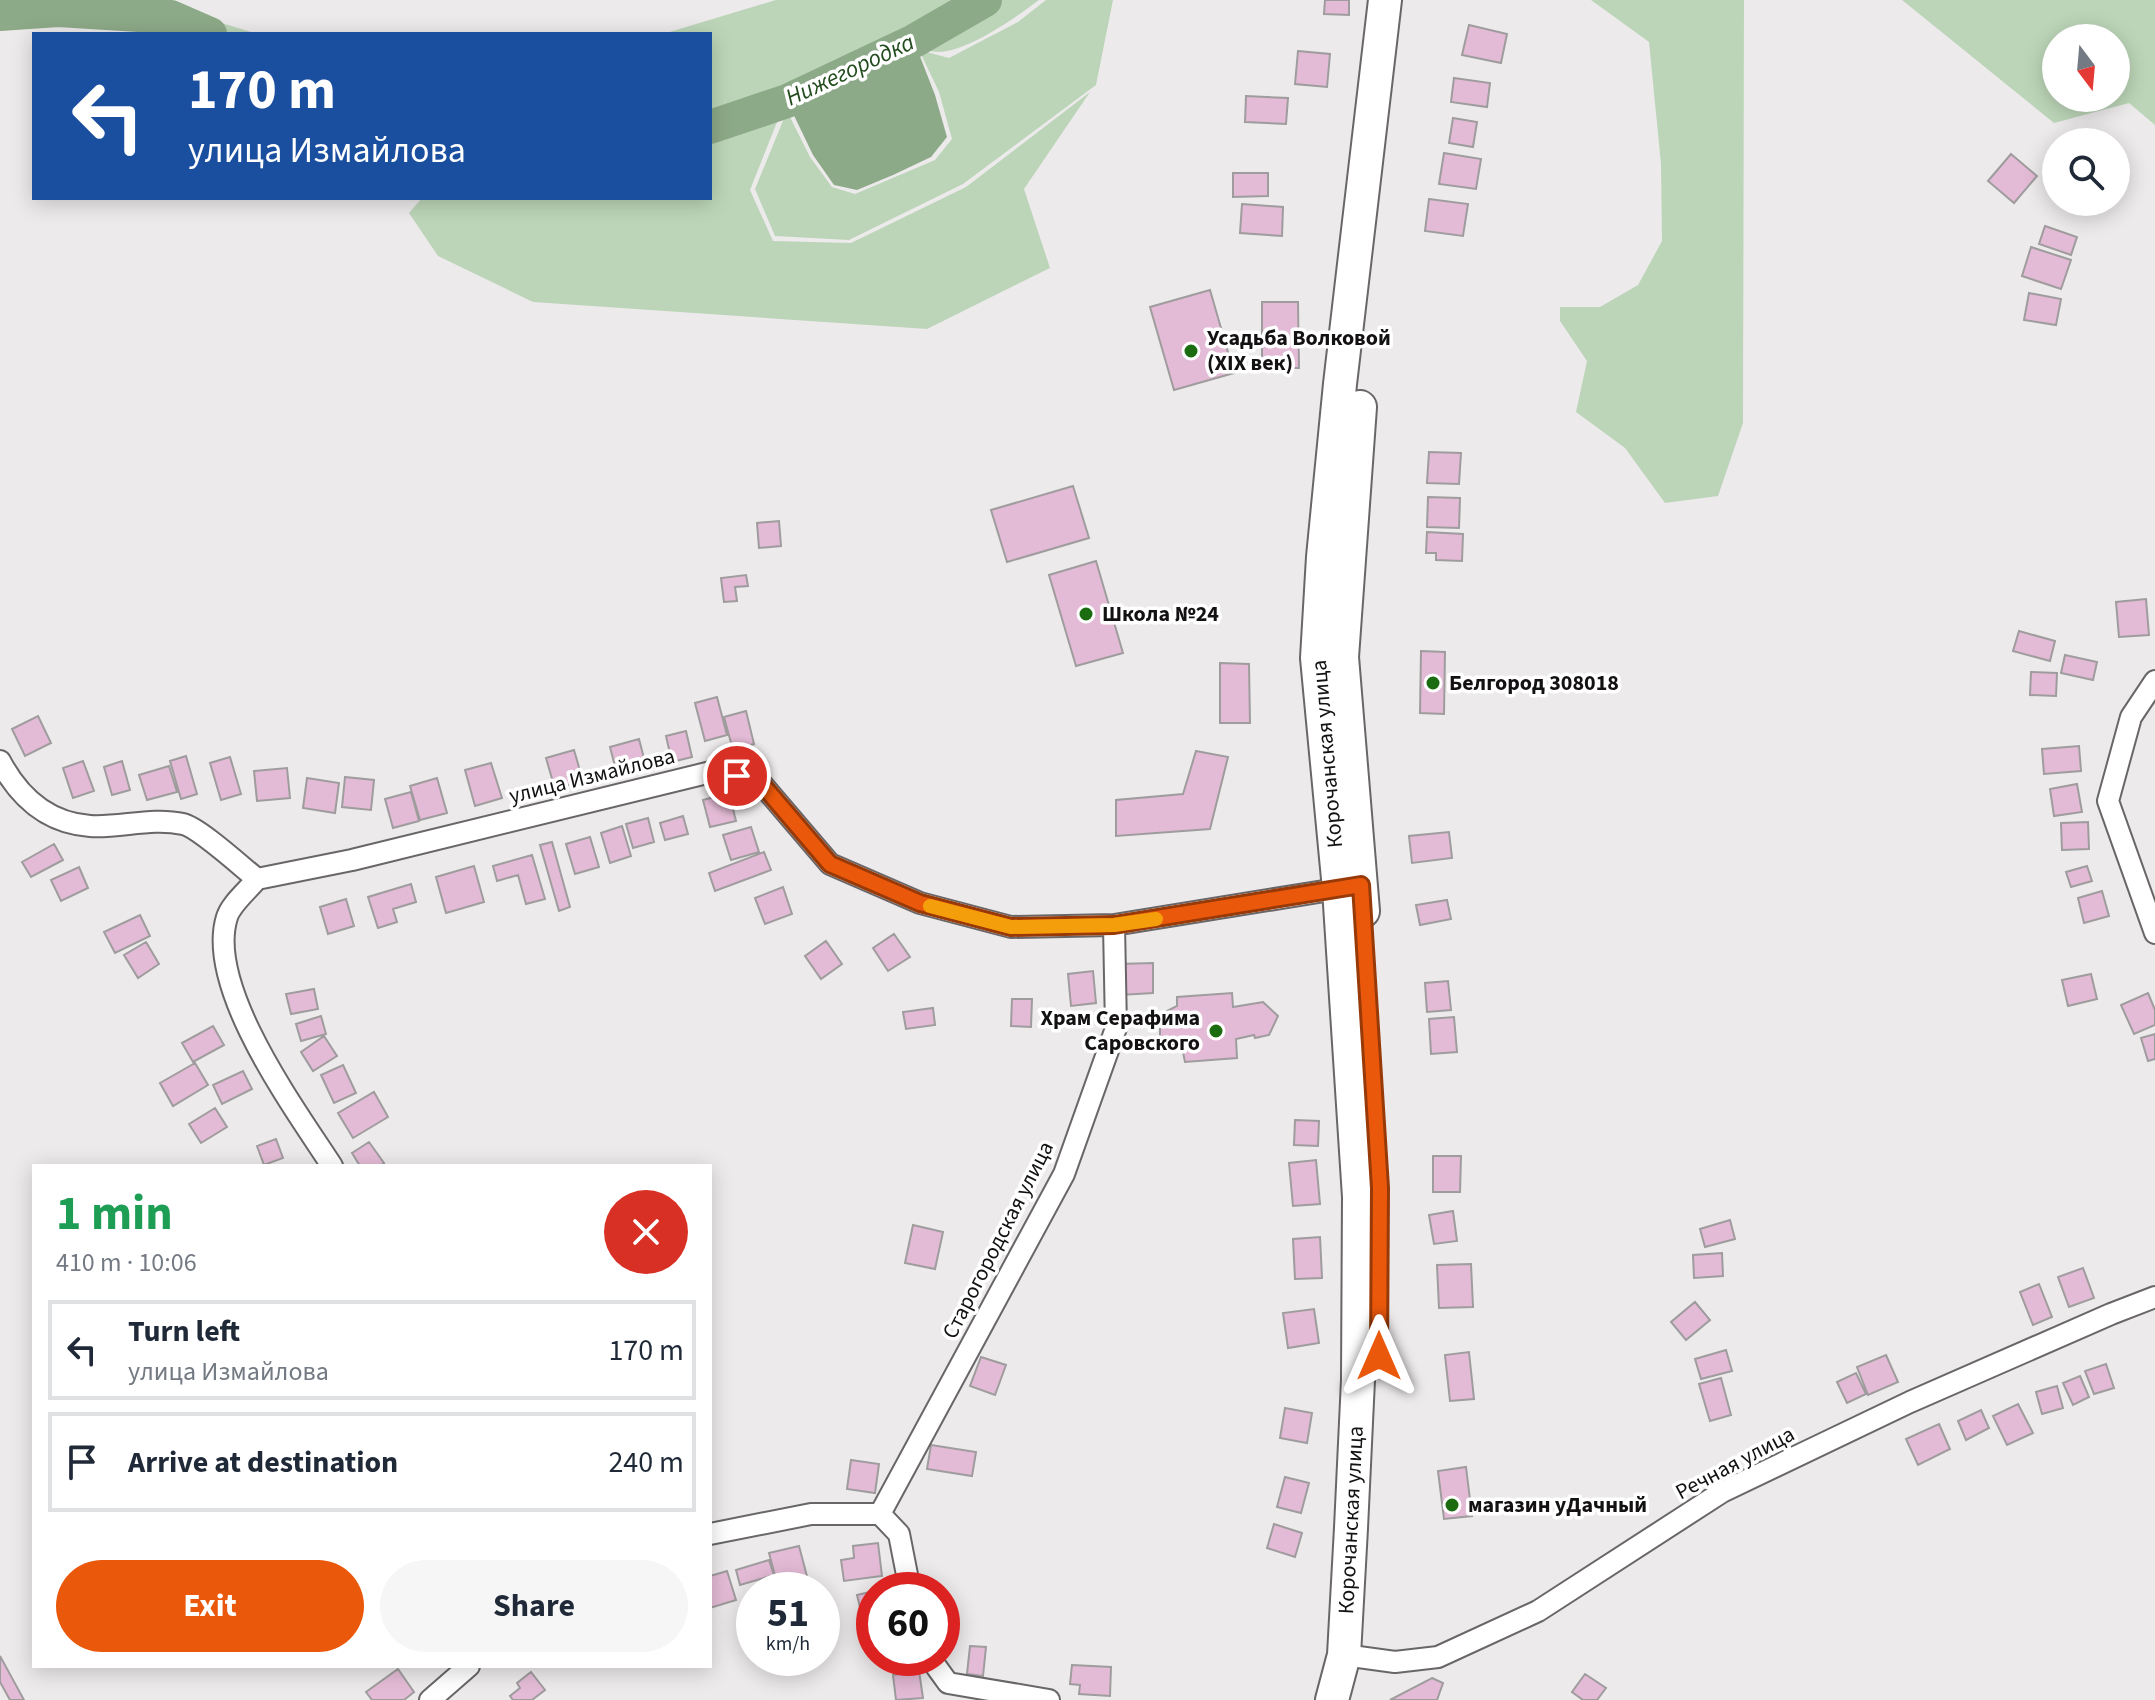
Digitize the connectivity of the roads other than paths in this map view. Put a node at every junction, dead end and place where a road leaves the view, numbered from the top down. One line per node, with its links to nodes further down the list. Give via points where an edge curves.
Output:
1 (1385, 0): 6 (main road, Корочанская улица, via 1340,384 1317,658)
2 (1404, 0): 6 (main road, Корочанская улица, via 1347,560 1342,657)
3 (2155, 681): 8 (street, via 2131,717 2108,801)
4 (0, 761): 5 (street, via 13,786 47,815 89,826 185,824)
5 (257, 879): 7 (street, улица Измайлова, via 715,771 760,782 830,864 920,903 1011,927); 9 (street, via 227,916 224,953 233,991 259,1049)
6 (1350, 887): 7 (street, улица Измайлова); 14 (main road, Корочанская улица, via 1359,1197)
7 (1114, 925): 11 (street, Старогородская улица, via 1116,1028 1064,1174)
8 (2155, 933)
9 (331, 1164)
10 (2155, 1297): 14 (street, Речная улица, via 1910,1402 1722,1492 1538,1611 1438,1657 1395,1662)
11 (880, 1514): 12 (street, via 811,1514); 13 (street, via 899,1534)
12 (712, 1534)
13 (906, 1572)
14 (1354, 1657): 19 (main road, Корочанская улица); 20 (main road, Корочанская улица)
15 (467, 1668): 17 (street)
16 (943, 1676): 18 (street, via 948,1683)
17 (430, 1700)
18 (1049, 1700)
19 (1332, 1700)
20 (1354, 1700)

